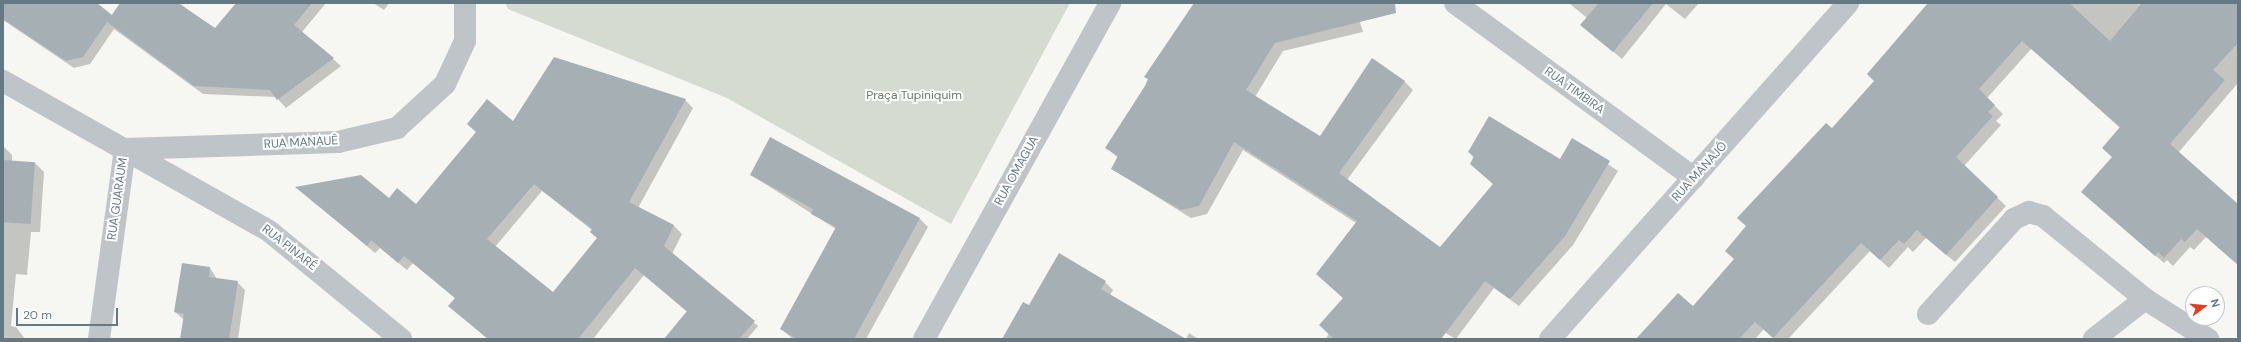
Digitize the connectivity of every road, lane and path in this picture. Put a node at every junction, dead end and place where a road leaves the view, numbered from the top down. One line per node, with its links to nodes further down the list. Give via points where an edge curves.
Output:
1 (465, 3): 6 (street, RUA MANAUÊ, via 465,41 445,84 397,128 338,142)
2 (1110, 3): 12 (street, RUA OMAGUA)
3 (1455, 3): 7 (street, RUA TIMBIRA)
4 (1848, 3): 7 (street, RUA MANAJÓ)
5 (3, 80): 6 (street, RUA GUARAUM)
6 (124, 149): 10 (street, RUA GUARAUM); 11 (street, RUA PINARÉ, via 269,231)
7 (1694, 178): 13 (street, RUA MANAJÓ)
8 (2145, 298): 9 (street, via 2043,216 2029,212 2014,219); 14 (street); 15 (street)
9 (1928, 314)
10 (100, 339)
11 (401, 339)
12 (924, 339)
13 (1550, 339)
14 (2094, 339)
15 (2208, 339)

